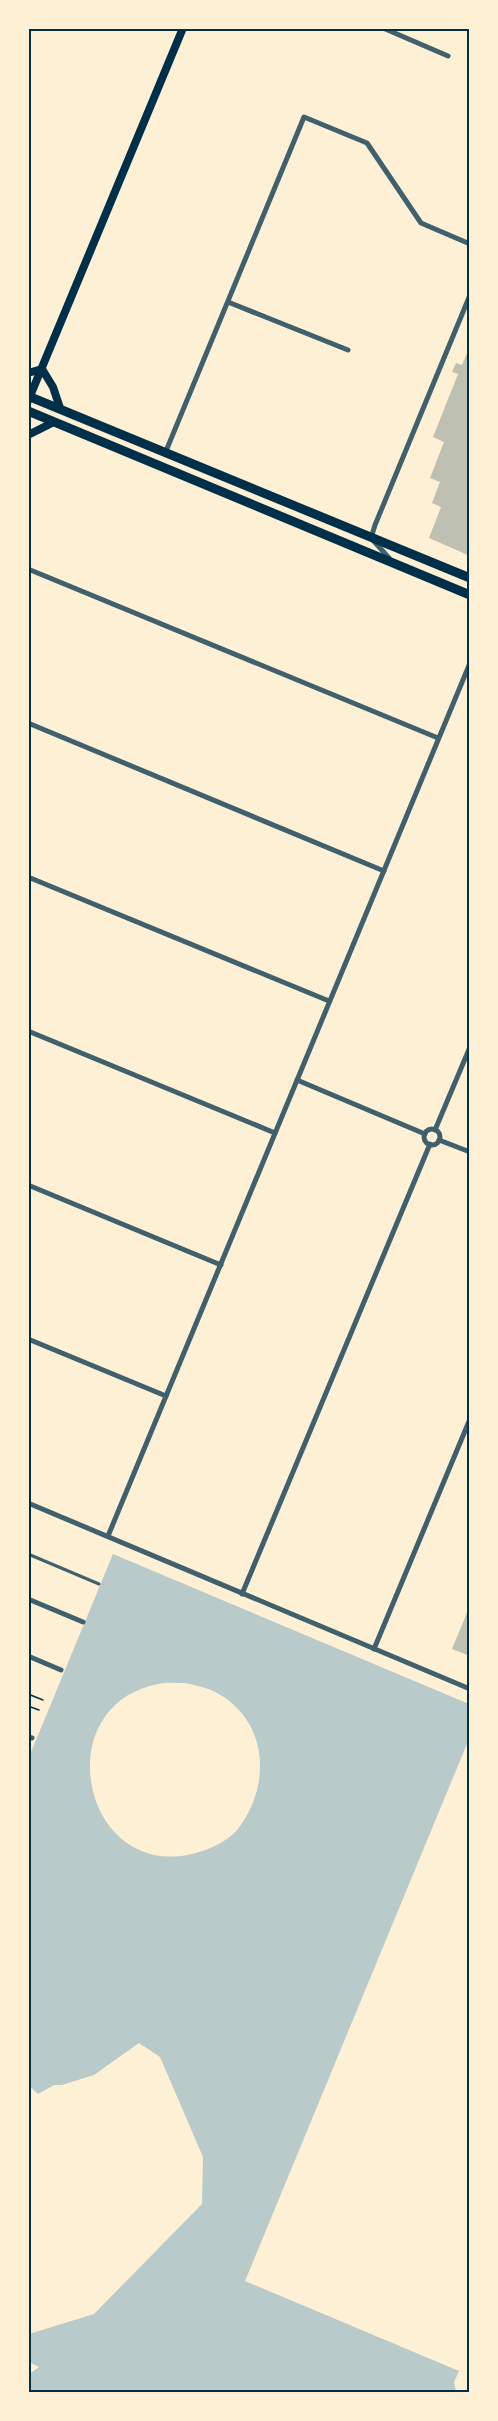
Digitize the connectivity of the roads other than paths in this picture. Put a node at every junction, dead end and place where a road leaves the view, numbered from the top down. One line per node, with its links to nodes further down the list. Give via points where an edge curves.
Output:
1 (183, 28): 8 (main road)
2 (383, 28): 3 (street)
3 (448, 56)
4 (470, 243): 6 (street, via 421,223 367,143 304,117)
5 (470, 295): 16 (street)
6 (228, 302): 7 (street); 15 (street)
7 (348, 350)
8 (42, 369): 9 (main road); 10 (main road); 11 (main road)
9 (28, 373)
10 (29, 398): 11 (main road)
11 (60, 408): 15 (main road)
12 (28, 411): 13 (main road)
13 (54, 422): 14 (main road); 17 (main road)
14 (28, 435)
15 (166, 451): 16 (main road)
16 (371, 538): 17 (street); 19 (main road)
17 (394, 562): 20 (main road)
18 (28, 569): 23 (street)
19 (470, 578)
20 (468, 595)
21 (470, 663): 23 (street)
22 (28, 723): 24 (street)
23 (438, 738): 24 (street)
24 (384, 871): 26 (street)
25 (28, 877): 26 (street)
26 (329, 1001): 29 (street)
27 (28, 1031): 31 (street)
28 (470, 1047): 30 (street)
29 (297, 1080): 31 (street); 32 (street)
30 (435, 1130): 32 (street); 33 (street)
31 (275, 1133): 37 (street)
32 (425, 1134): 34 (street)
33 (439, 1140): 34 (street); 35 (street)
34 (430, 1144): 45 (street)
35 (470, 1152)
36 (28, 1185): 37 (street)
37 (221, 1264): 39 (street)
38 (28, 1340): 39 (street)
39 (166, 1396): 42 (street)
40 (470, 1419): 48 (street)
41 (28, 1503): 42 (street)
42 (108, 1536): 45 (street)
43 (28, 1554): 44 (lane)
44 (99, 1584)
45 (242, 1594): 48 (street)
46 (28, 1599): 47 (street)
47 (83, 1622)
48 (374, 1649): 51 (street)
49 (28, 1656): 50 (street)
50 (61, 1670)
51 (470, 1689)

